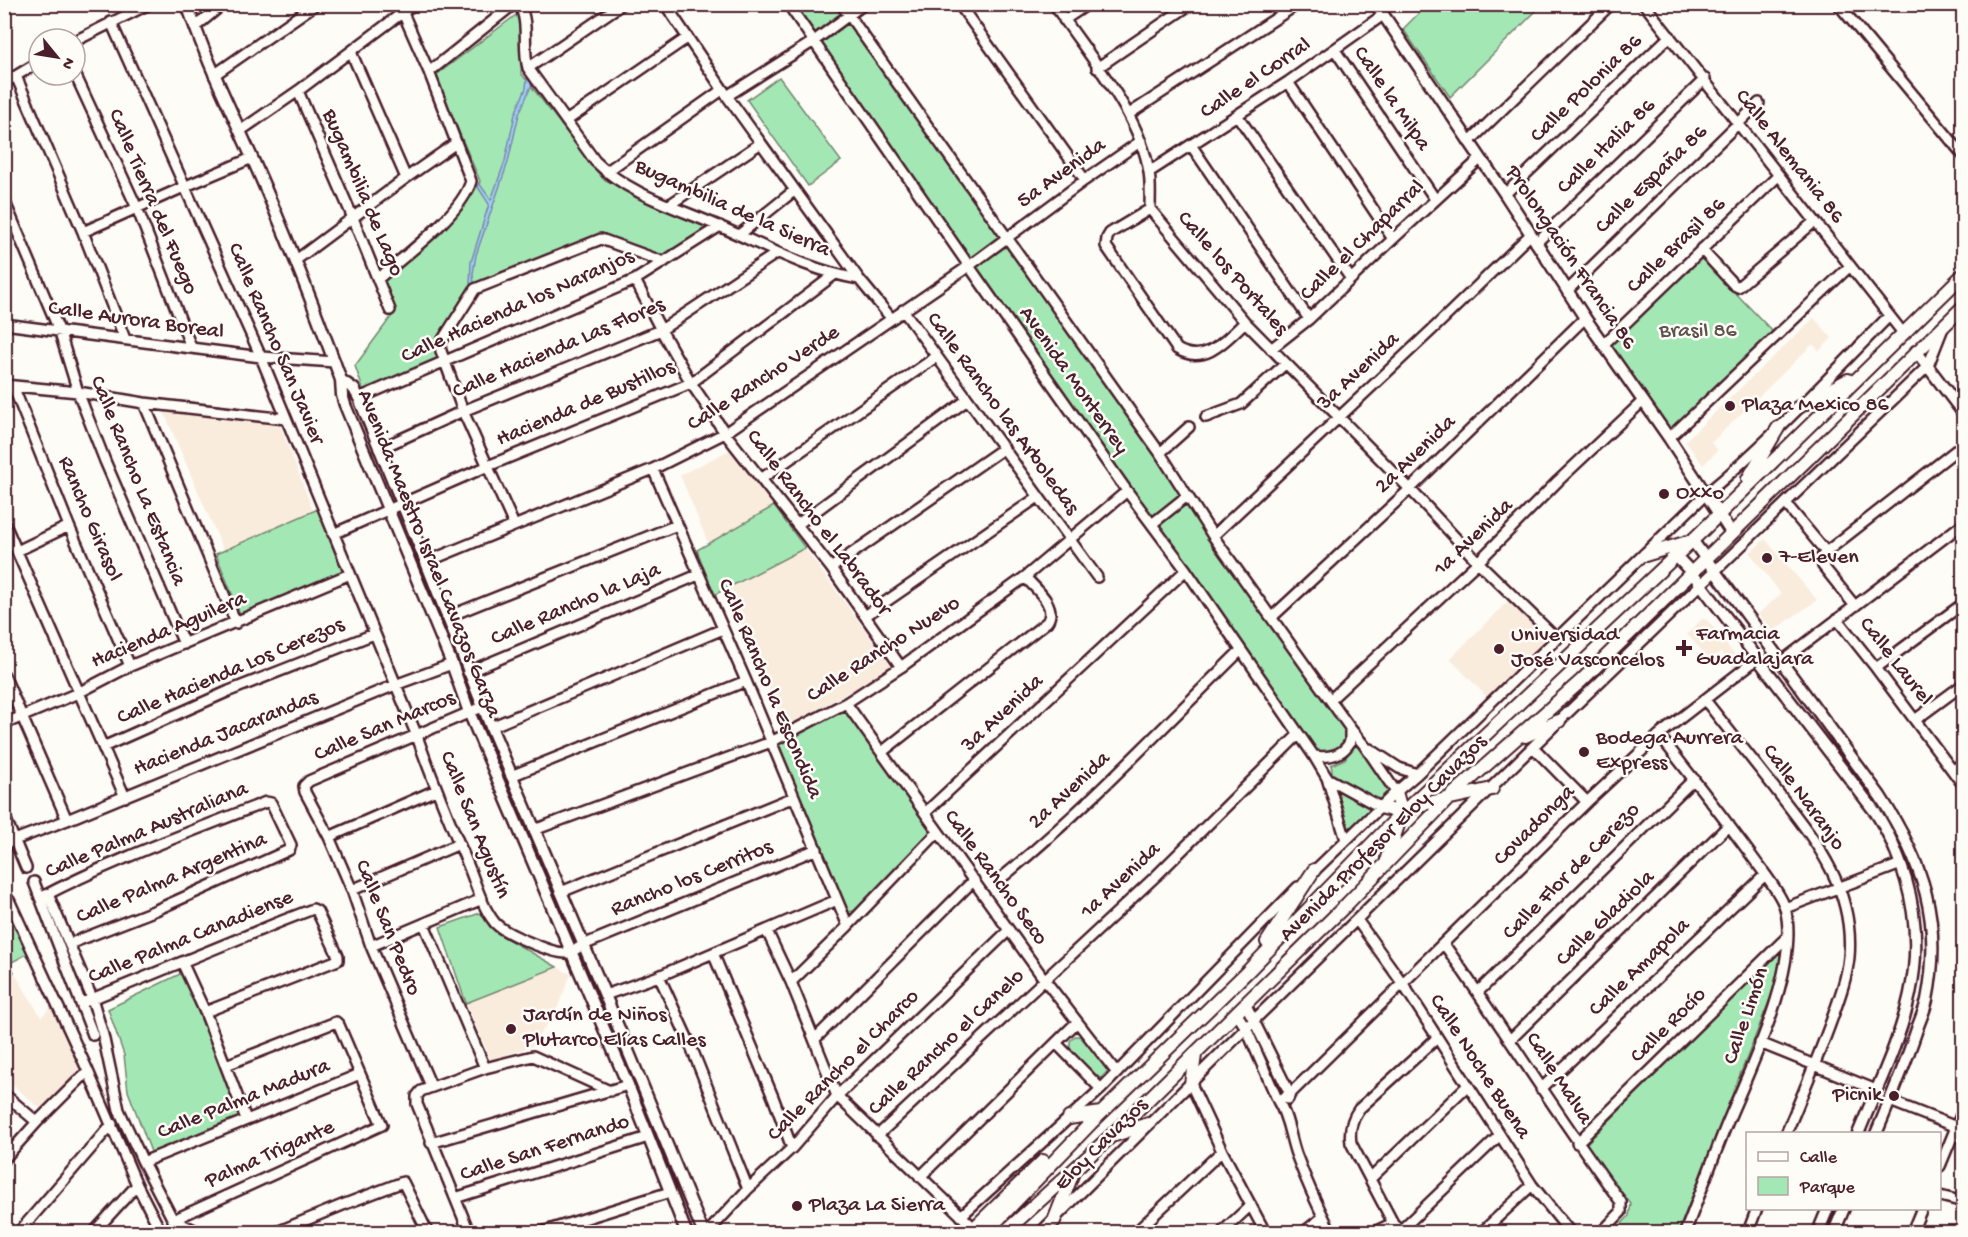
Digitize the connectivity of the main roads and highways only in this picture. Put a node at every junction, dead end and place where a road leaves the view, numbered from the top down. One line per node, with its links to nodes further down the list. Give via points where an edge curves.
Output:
1 (1964, 274): 3 (main road, Avenida Profesor Eloy Cavazos)
2 (1964, 306): 10 (main road, Avenida Profesor Eloy Cavazos)
3 (1860, 374): 4 (main road); 6 (main road, Avenida Profesor Eloy Cavazos)
4 (1797, 408)
5 (1778, 428): 6 (main road)
6 (1742, 492): 7 (main road, Avenida Profesor Eloy Cavazos)
7 (1692, 540): 8 (main road); 15 (main road, Avenida Profesor Eloy Cavazos)
8 (1645, 555)
9 (1559, 722): 10 (main road)
10 (1516, 740): 13 (main road, Avenida Profesor Eloy Cavazos)
11 (1492, 789): 13 (main road)
12 (1396, 792): 15 (main road)
13 (1449, 798): 15 (main road); 16 (main road, Avenida Profesor Eloy Cavazos)
14 (1380, 807): 15 (main road)
15 (1402, 813): 16 (main road); 18 (main road, Avenida Profesor Eloy Cavazos)
16 (1381, 869): 19 (main road, Avenida Profesor Eloy Cavazos)
17 (1314, 870): 18 (main road)
18 (1246, 972): 21 (main road, Avenida Profesor Eloy Cavazos)
19 (1195, 1055): 20 (main road); 25 (main road, Avenida Profesor Eloy Cavazos)
20 (1191, 1084)
21 (1101, 1113): 22 (main road); 23 (main road, Avenida Profesor Eloy Cavazos)
22 (1069, 1118)
23 (1091, 1123): 29 (main road, Avenida Profesor Eloy Cavazos, via 1018,1198); 29 (main road, Avenida Profesor Eloy Cavazos, via 1053,1152)
24 (1148, 1124): 25 (main road)
25 (1111, 1136): 26 (main road, Avenida Profesor Eloy Cavazos)
26 (1073, 1172): 27 (main road, Avenida Profesor Eloy Cavazos); 28 (main road)
27 (1040, 1200): 30 (main road, Avenida Profesor Eloy Cavazos); 31 (main road, Avenida Profesor Eloy Cavazos)
28 (1054, 1221)
29 (977, 1231)
30 (1005, 1233)
31 (1015, 1233)

